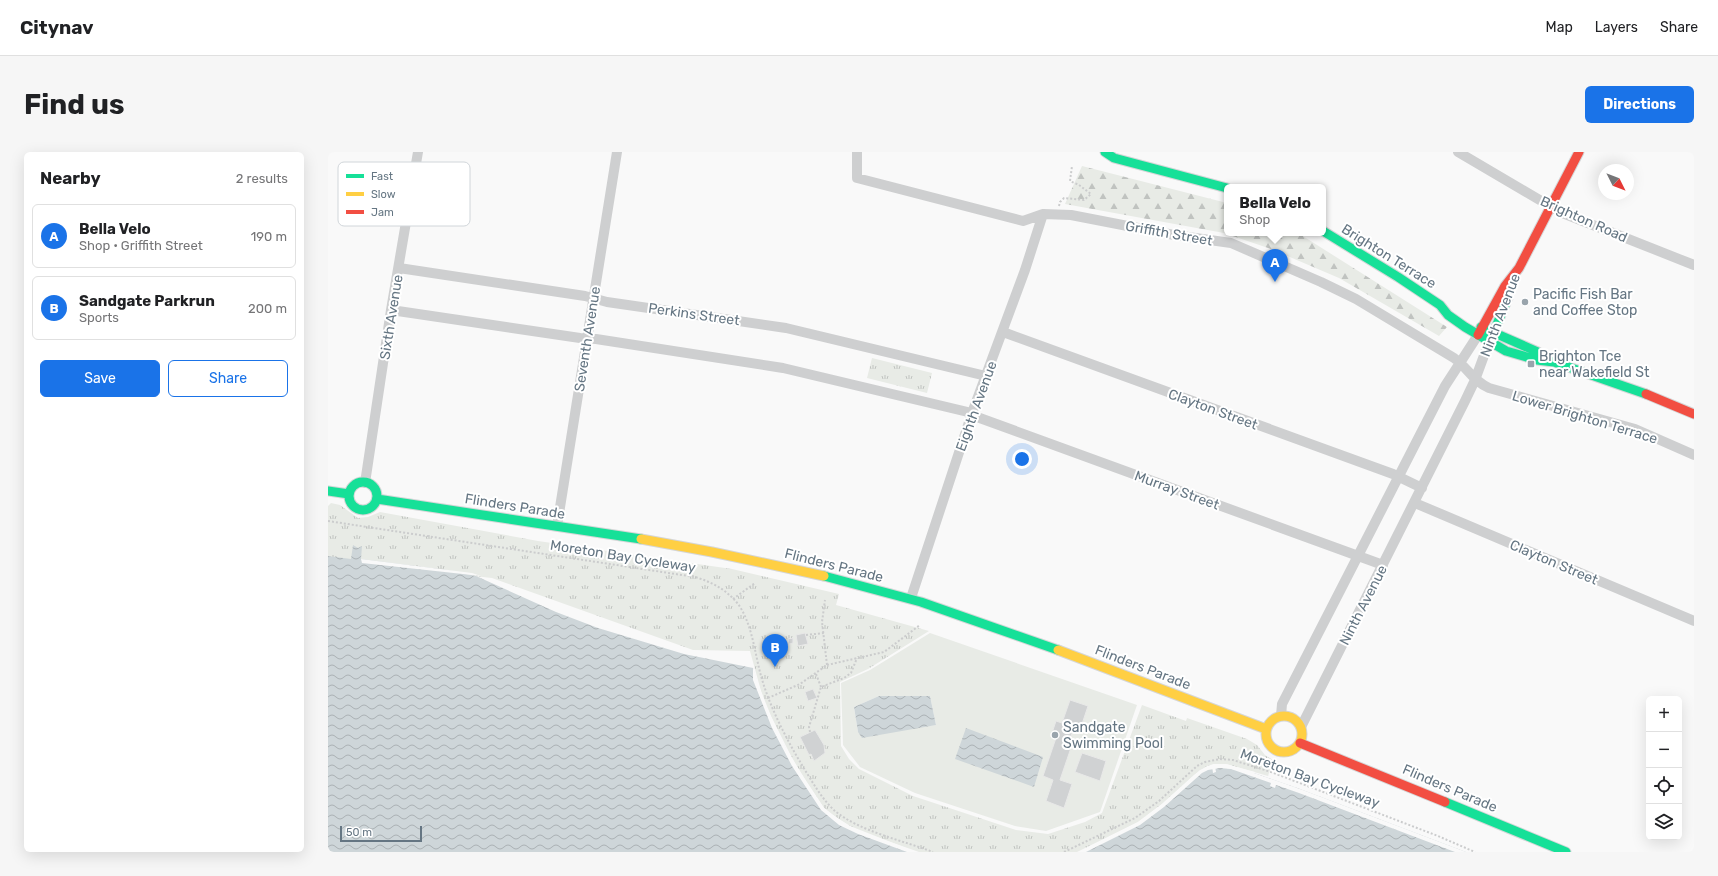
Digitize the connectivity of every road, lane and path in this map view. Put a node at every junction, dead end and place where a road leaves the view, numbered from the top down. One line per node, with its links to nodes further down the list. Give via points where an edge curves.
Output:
1 (418, 152): 7 (street, Sixth Avenue)
2 (618, 152): 18 (street, Seventh Avenue)
3 (857, 152): 12 (street, Griffith Street, via 857,178 1023,221)
4 (1105, 152): 9 (street, via 1114,158)
5 (1458, 152): 10 (street, Brighton Road)
6 (1579, 152): 10 (street)
7 (416, 162)
8 (1072, 166): 11 (path, via 1070,181 1091,194 1084,200 1064,198)
9 (1224, 187)
10 (1550, 207): 15 (street, Brighton Road); 17 (street)
11 (1059, 208)
12 (1043, 214): 21 (street, Eighth Avenue); 24 (street, Griffith Street, via 1071,215 1231,243 1356,299)
13 (406, 226): 16 (street, Sixth Avenue)
14 (1326, 233): 20 (street, Brighton Terrace, via 1440,305 1452,309)
15 (1694, 266)
16 (399, 268): 18 (street, Perkins Street); 19 (street, Sixth Avenue)
17 (1519, 268): 20 (street, Ninth Avenue); 22 (street, Ninth Avenue)
18 (594, 299): 23 (street, Seventh Avenue); 25 (street, Perkins Street, via 786,328)
19 (391, 310): 23 (street); 31 (street, Sixth Avenue)
20 (1480, 331): 22 (street, Brighton Terrace); 24 (street, Ninth Avenue)
21 (1002, 332): 25 (street, Eighth Avenue); 30 (street, Clayton Street)
22 (1491, 338): 26 (street, Ninth Avenue); 28 (street, Brighton Terrace, via 1506,350 1554,362 1641,392)
23 (588, 339): 27 (street, via 783,368); 38 (street, Seventh Avenue)
24 (1461, 363): 26 (street, Griffith Street); 30 (street, Ninth Avenue, via 1445,386)
25 (986, 376): 27 (street, Eighth Avenue)
26 (1475, 380): 29 (street, Lower Brighton Terrace, via 1489,388 1635,429); 32 (street, Ninth Avenue)
27 (972, 413): 39 (street, Murray Street, via 977,417); 42 (street, Eighth Avenue)
28 (1694, 414)
29 (1694, 455)
30 (1398, 477): 32 (street, Clayton Street); 39 (street, Ninth Avenue)
31 (365, 483): 34 (street, via 357,484); 35 (street, via 376,490)
32 (1422, 488): 36 (street, Ninth Avenue)
33 (328, 491): 34 (street)
34 (349, 494): 35 (street, via 351,503 358,510 368,510)
35 (377, 499): 38 (street, Flinders Parade)
36 (1414, 503): 40 (street, Ninth Avenue); 45 (street, Clayton Street)
37 (328, 521): 43 (path, Moreton Bay Cycleway, via 695,577 708,581)
38 (557, 526): 42 (street, Flinders Parade, via 694,547)
39 (1358, 556): 40 (street, Murray Street); 54 (street, Ninth Avenue, via 1282,704)
40 (1383, 565): 55 (street, Ninth Avenue)
41 (755, 583): 43 (path)
42 (911, 598): 56 (street, Flinders Parade)
43 (733, 599): 53 (path, Moreton Bay Cycleway, via 744,615)
44 (825, 600): 47 (path, via 822,622)
45 (1694, 621)
46 (920, 625): 49 (path, via 884,652)
47 (824, 633): 48 (path); 50 (path)
48 (806, 635)
49 (857, 658): 50 (path); 52 (path, via 851,673)
50 (827, 665): 51 (path)
51 (816, 674): 52 (path); 53 (path)
52 (821, 687): 57 (path, via 809,727)
53 (768, 698): 59 (path, Moreton Bay Cycleway, via 799,761 828,804 861,826)
54 (1281, 716): 55 (street, via 1293,718); 56 (street, via 1272,720)
55 (1301, 727): 58 (street)
56 (1266, 729): 58 (street, via 1267,741 1274,750 1286,752 1296,748)
57 (810, 732)
58 (1300, 743): 62 (street, Flinders Parade)
59 (933, 852)
60 (1064, 852): 61 (path, Moreton Bay Cycleway, via 1135,818 1159,801 1197,766 1220,759 1233,760 1271,772)
61 (1475, 852)
62 (1566, 852)

